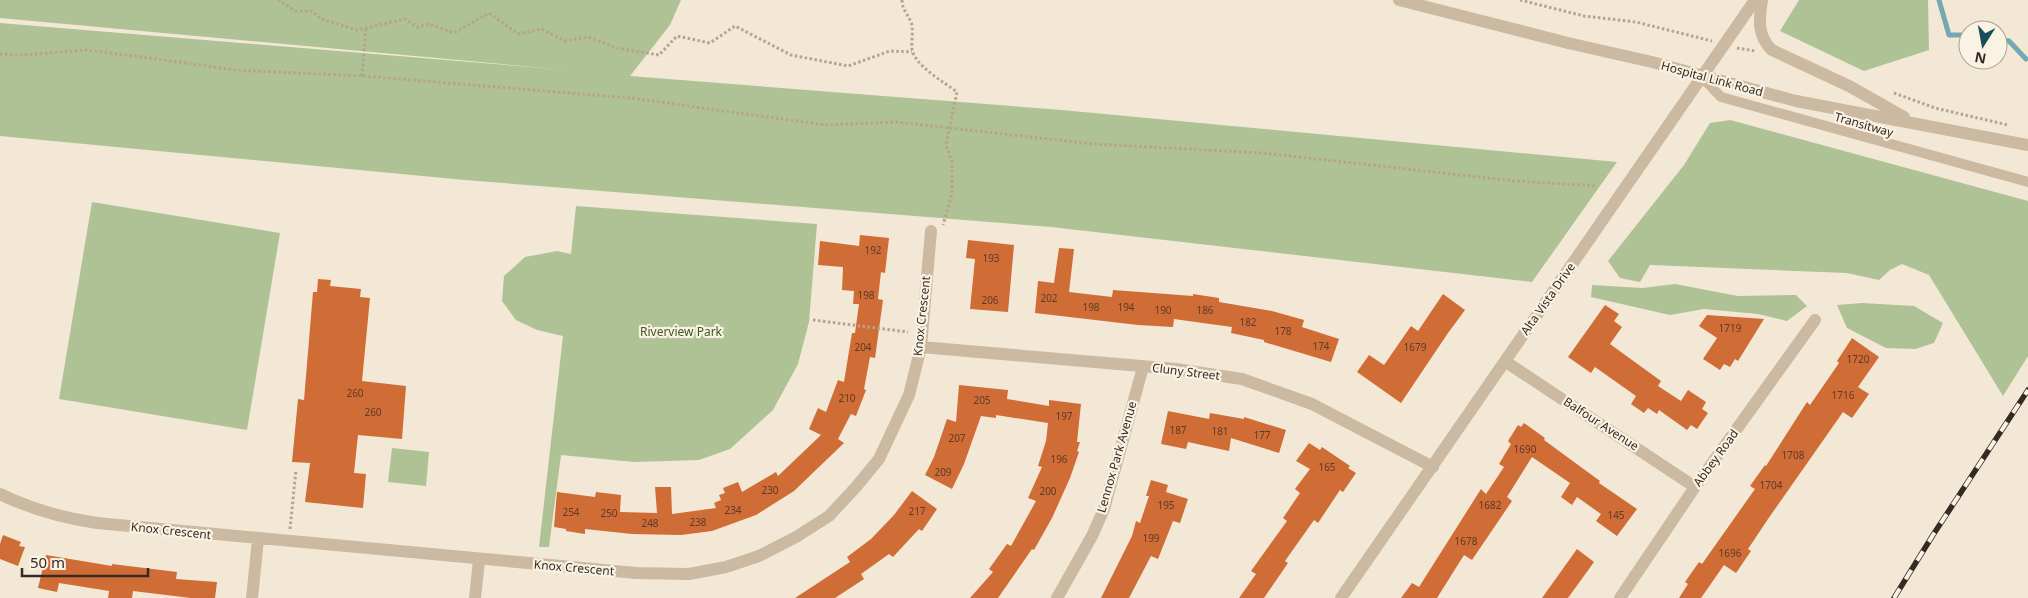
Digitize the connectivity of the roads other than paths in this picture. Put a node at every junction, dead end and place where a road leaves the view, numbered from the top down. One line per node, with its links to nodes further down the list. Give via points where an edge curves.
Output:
1 (1399, 0): 4 (street, Hospital Link Road)
2 (1754, 0): 4 (street, Alta Vista Drive)
3 (1762, 0): 5 (street, via 1760,32 1772,50 1849,86)
4 (1702, 77): 5 (street, Hospital Link Road, via 1796,101); 7 (lane, Transitway, via 1721,97); 11 (street, Alta Vista Drive)
5 (1910, 122): 6 (street, Hospital Link Road)
6 (2028, 145)
7 (2028, 182)
8 (931, 231): 10 (street, Knox Crescent)
9 (1815, 320): 14 (street, Abbey Road)
10 (921, 347): 12 (street, Cluny Street); 17 (street, Knox Crescent, via 909,395 879,459 828,516 759,556 689,574 636,573)
11 (1506, 362): 13 (street, Alta Vista Drive); 14 (street, Balfour Avenue)
12 (1143, 367): 13 (street, Cluny Street, via 1208,373 1251,382 1312,404); 20 (street, Lennox Park Avenue, via 1104,509)
13 (1433, 467): 21 (street, Alta Vista Drive)
14 (1695, 487): 22 (street, Abbey Road)
15 (0, 494): 16 (street, Knox Crescent, via 71,520)
16 (258, 539): 17 (street, Knox Crescent); 18 (street)
17 (479, 560): 19 (street)
18 (252, 598)
19 (475, 598)
20 (1057, 598)
21 (1341, 598)
22 (1620, 598)

